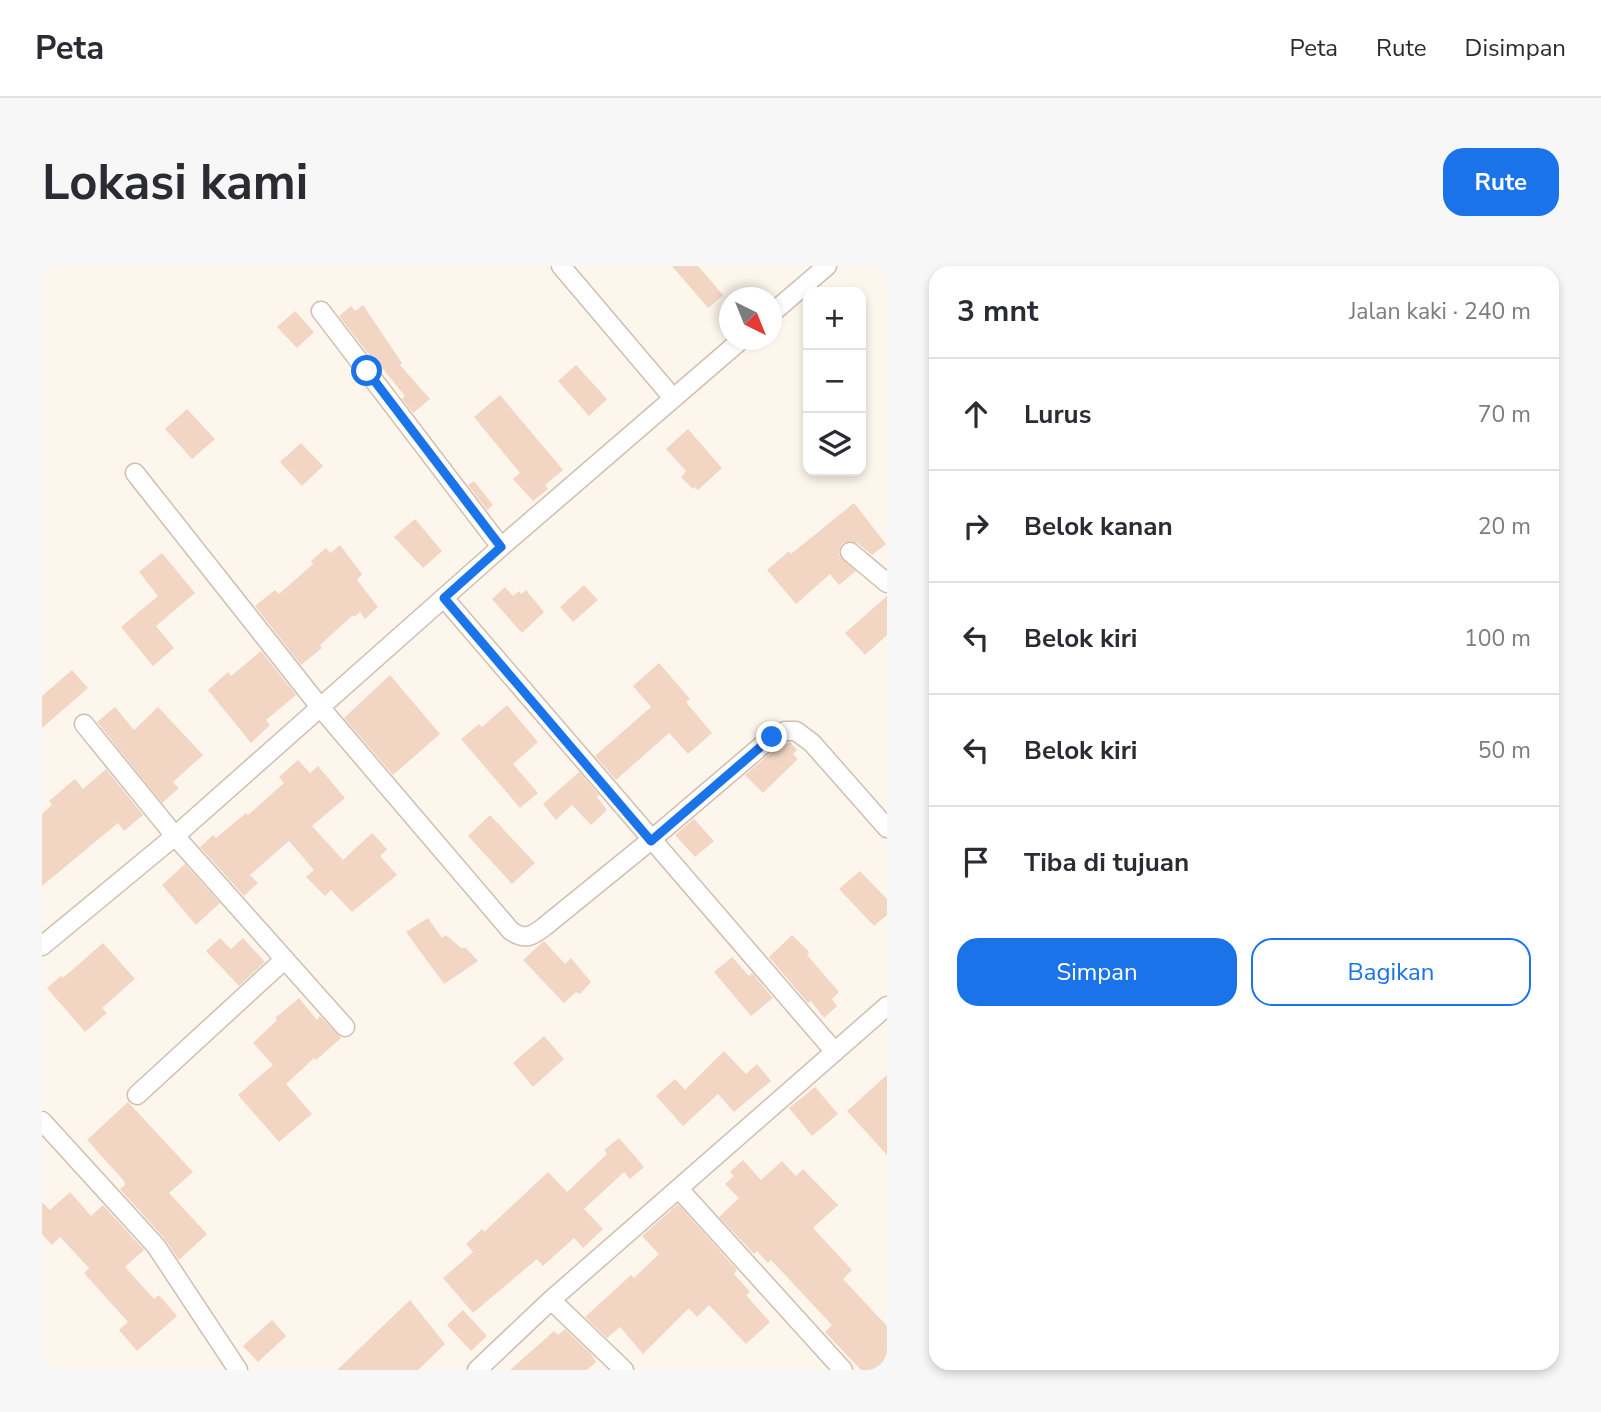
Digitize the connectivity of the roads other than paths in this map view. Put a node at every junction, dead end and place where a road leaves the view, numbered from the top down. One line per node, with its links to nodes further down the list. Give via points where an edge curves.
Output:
1 (561, 266): 6 (street)
2 (827, 266): 3 (street)
3 (782, 304)
4 (321, 311): 8 (street)
5 (729, 350): 6 (street)
6 (673, 398): 8 (street)
7 (135, 473): 12 (street)
8 (501, 547): 11 (street)
9 (850, 552): 10 (street)
10 (887, 583)
11 (444, 598): 12 (street); 16 (street)
12 (320, 707): 15 (street); 16 (street, via 511,932 522,937 532,936)
13 (84, 724): 15 (street)
14 (887, 828): 16 (street, via 812,743 796,731 785,731 772,737)
15 (175, 836): 17 (street); 18 (street)
16 (651, 841): 21 (street)
17 (42, 946)
18 (284, 960): 20 (street); 22 (street)
19 (887, 1006): 21 (street)
20 (345, 1027)
21 (835, 1052): 24 (street)
22 (137, 1095)
23 (42, 1121): 26 (street, via 156,1245)
24 (679, 1189): 25 (street); 29 (street)
25 (551, 1300): 27 (street); 28 (street)
26 (238, 1370)
27 (479, 1370)
28 (624, 1370)
29 (843, 1370)

